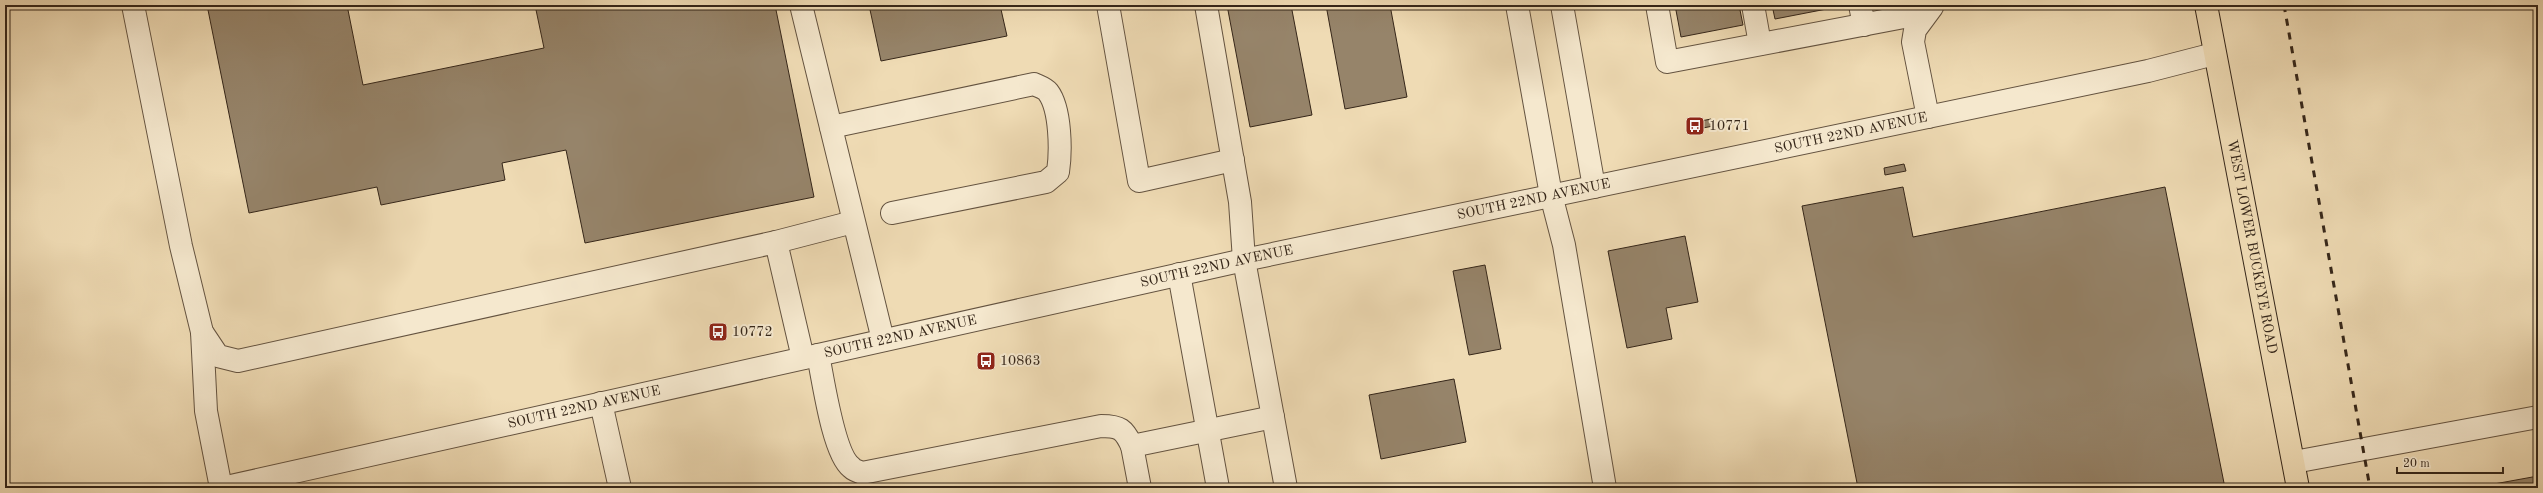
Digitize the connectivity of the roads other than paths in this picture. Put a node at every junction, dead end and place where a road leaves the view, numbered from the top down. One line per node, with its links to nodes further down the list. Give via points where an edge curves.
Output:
1 (133, 5): 24 (street, via 181,246)
2 (801, 5): 15 (street)
3 (1108, 5): 16 (street, via 1139,181)
4 (1206, 5): 16 (street)
5 (1517, 5): 18 (street)
6 (1562, 5): 17 (street)
7 (1657, 5): 12 (street, via 1668,62)
8 (1753, 5): 12 (street)
9 (2206, 5): 13 (main road, WEST LOWER BUCKEYE ROAD)
10 (1930, 9): 11 (street); 14 (street, via 1914,30 1913,42)
11 (1862, 15): 12 (street)
12 (1760, 44)
13 (2214, 54): 14 (street, SOUTH 22ND AVENUE, via 2148,71); 32 (main road, WEST LOWER BUCKEYE ROAD)
14 (1928, 117): 17 (street, SOUTH 22ND AVENUE)
15 (831, 127): 19 (street, via 1034,84 1047,90 1054,104 1061,153 1058,172 1046,182); 20 (street)
16 (1233, 160): 22 (street, via 1240,202)
17 (1594, 187): 18 (street, SOUTH 22ND AVENUE)
18 (1551, 195): 22 (street, SOUTH 22ND AVENUE); 40 (street, via 1564,245)
19 (892, 213)
20 (853, 222): 21 (street); 25 (street)
21 (776, 242): 24 (street, via 238,361 218,356); 26 (street)
22 (1244, 260): 23 (street, SOUTH 22ND AVENUE); 28 (street)
23 (1179, 274): 25 (street, SOUTH 22ND AVENUE); 30 (street)
24 (202, 332): 35 (street, via 206,412)
25 (883, 340): 26 (street, SOUTH 22ND AVENUE)
26 (810, 356): 27 (street, SOUTH 22ND AVENUE); 33 (street, via 844,457)
27 (601, 403): 34 (street, SOUTH 22ND AVENUE); 36 (street)
28 (1273, 417): 30 (street); 39 (street)
29 (2538, 417): 32 (street)
30 (1207, 429): 31 (street); 38 (street)
31 (1132, 446): 33 (street, via 1126,434 1115,426 1101,426); 37 (street)
32 (2294, 462): 41 (main road, WEST LOWER BUCKEYE ROAD)
33 (861, 480)
34 (258, 484): 35 (street, SOUTH 22ND AVENUE)
35 (221, 488)
36 (620, 488)
37 (1140, 488)
38 (1218, 488)
39 (1286, 488)
40 (1605, 488)
41 (2298, 488)

